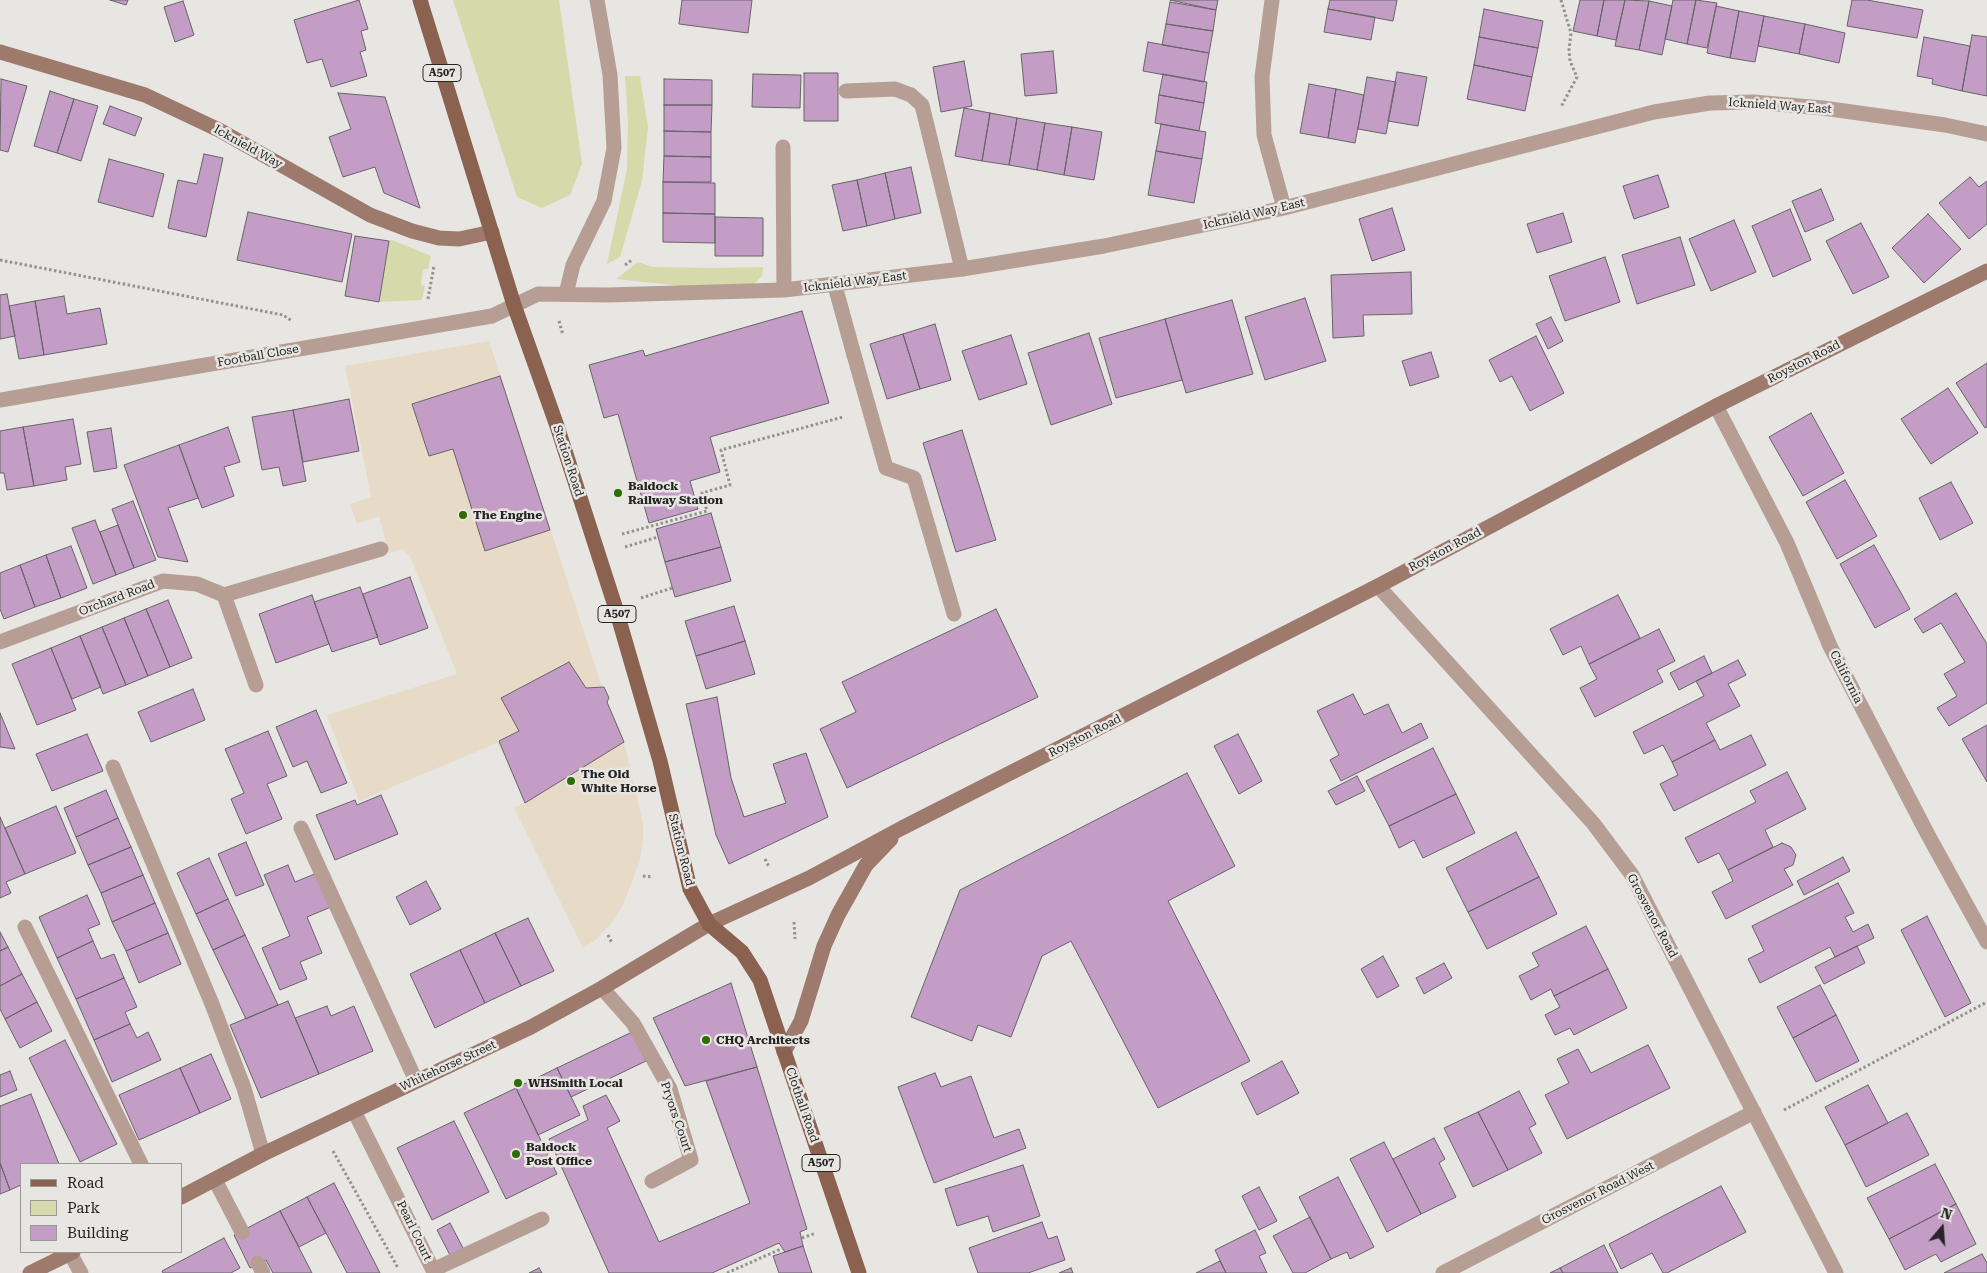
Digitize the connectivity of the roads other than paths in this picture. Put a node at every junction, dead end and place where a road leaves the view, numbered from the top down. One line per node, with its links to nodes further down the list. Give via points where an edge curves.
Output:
1 (420, 0): 9 (main road, Station Road / A507)
2 (597, 0): 14 (street, via 610,75 614,148 604,201 574,265)
3 (1272, 0): 8 (street, via 1262,77 1264,135)
4 (0, 52): 9 (main road, Icknield Way, via 145,95 219,130 370,216 439,238 460,239)
5 (846, 91): 10 (street, via 894,89 911,95 922,105)
6 (1987, 134): 8 (street, Icknield Way East, via 1823,108 1710,103 1654,112)
7 (783, 148): 13 (street)
8 (1284, 208): 10 (street, Icknield Way East, via 1104,246)
9 (492, 232): 15 (main road, Station Road / A507)
10 (962, 269): 12 (street, Icknield Way East)
11 (1987, 272): 17 (main road, Royston Road)
12 (835, 286): 13 (street, Icknield Way East); 21 (street, via 886,468 914,478)
13 (784, 290): 14 (street, Icknield Way East)
14 (566, 294): 15 (street, Icknield Way East, via 538,294)
15 (514, 305): 16 (street, Football Close, via 492,316); 27 (main road, Station Road / A507, via 615,606 660,761 690,890)
16 (0, 400)
17 (1716, 406): 19 (main road, Royston Road); 29 (street, California, via 1787,543 1830,646)
18 (381, 550): 20 (street)
19 (1378, 586): 26 (main road, Royston Road); 34 (street, Grosvenor Road, via 1593,823 1632,875)
20 (224, 595): 22 (street, Orchard Road, via 197,584 163,581); 23 (street)
21 (954, 614)
22 (0, 642)
23 (256, 685)
24 (113, 767): 35 (street, via 212,1004 244,1088)
25 (301, 828): 32 (street)
26 (902, 828): 27 (main road, Royston Road, via 809,878); 31 (main road, Royston Road, via 866,865 838,914 824,946 801,1021)
27 (709, 924): 30 (main road, Whitehorse Street); 31 (main road, Clothall Road / A507, via 742,952 760,980)
28 (25, 927): 36 (street)
29 (1987, 942)
30 (602, 988): 32 (main road, Whitehorse Street, via 531,1027); 38 (street, Pryors Court, via 633,1023 670,1089 691,1160)
31 (784, 1052): 46 (main road, Clothall Road / A507)
32 (416, 1081): 33 (main road, Whitehorse Street)
33 (354, 1111): 35 (main road, Whitehorse Street); 40 (street, Pearl Court, via 433,1270)
34 (1756, 1118): 47 (street, Grosvenor Road West); 48 (street, Grosvenor Road)
35 (263, 1154): 37 (main road, Whitehorse Street)
36 (141, 1163)
37 (215, 1180): 39 (main road, Whitehorse Street); 41 (street)
38 (652, 1181)
39 (182, 1196)
40 (542, 1219)
41 (242, 1232)
42 (70, 1253): 44 (main road)
43 (72, 1253): 45 (street)
44 (30, 1273)
45 (81, 1273)
46 (859, 1273)
47 (1443, 1273)
48 (1836, 1273)

